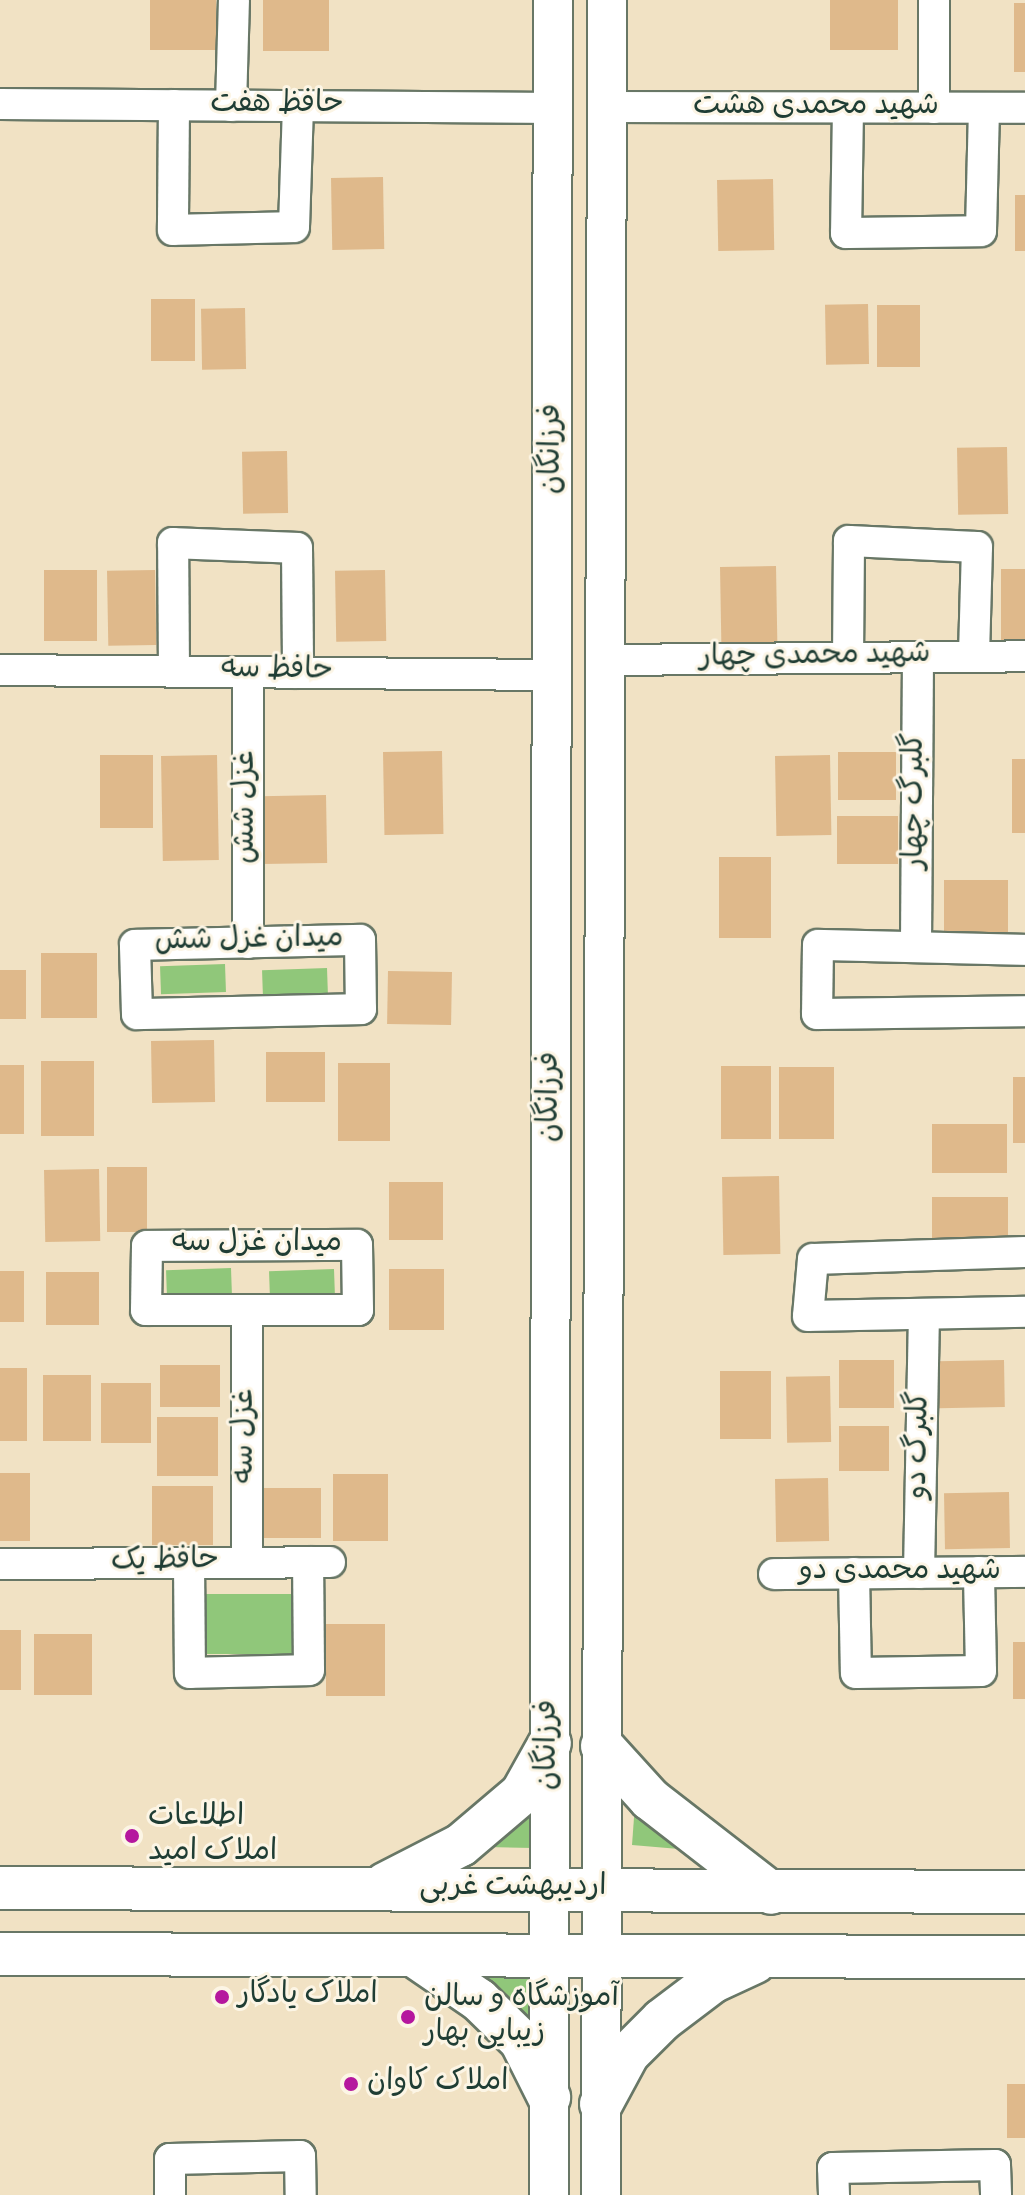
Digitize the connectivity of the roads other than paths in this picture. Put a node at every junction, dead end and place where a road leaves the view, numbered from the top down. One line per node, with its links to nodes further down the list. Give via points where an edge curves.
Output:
1 (234, 0): 7 (street)
2 (553, 0): 10 (street, فرزانگان)
3 (607, 0): 9 (street, فرزانگان)
4 (934, 0): 12 (street)
5 (0, 104): 6 (street, حافظ هفت)
6 (174, 105): 7 (street, حافظ هفت); 8 (street, via 173,230 294,227)
7 (231, 106): 8 (street, حافظ هفت)
8 (298, 107): 10 (street, حافظ هفت)
9 (607, 107): 11 (street, شهید محمدی هشت); 19 (street, فرزانگان)
10 (555, 108): 24 (street, فرزانگان)
11 (848, 108): 12 (street, شهید محمدی هشت); 13 (street, via 846,233 981,231)
12 (934, 108): 13 (street, شهید محمدی هشت)
13 (984, 108): 14 (street, شهید محمدی هشت)
14 (1025, 108)
15 (1025, 656): 17 (street, شهید محمدی چهار)
16 (918, 657): 17 (street, شهید محمدی چهار); 18 (street, شهید محمدی چهار); 26 (street, گلبرگ چهار)
17 (974, 657): 18 (street, via 977,547 849,541)
18 (848, 658): 19 (street, شهید محمدی چهار)
19 (605, 660): 42 (street, فرزانگان)
20 (0, 670): 21 (street, حافظ سه)
21 (174, 671): 22 (street, حافظ سه); 23 (street, via 173,543 297,548)
22 (248, 672): 23 (street, حافظ سه); 25 (street, غزل شش)
23 (298, 673): 24 (street, حافظ سه)
24 (553, 675): 41 (street, فرزانگان)
25 (248, 943): 25 (street, میدان غزل شش, via 360,940 361,1009 137,1014 135,945)
26 (916, 944): 27 (street); 28 (street, via 818,945 817,1014)
27 (1025, 950)
28 (1025, 1011)
29 (1025, 1252): 32 (street, via 813,1259 808,1316)
30 (247, 1311): 30 (street, میدان غزل سه, via 146,1310 147,1246 357,1245 358,1310); 33 (street, غزل سه)
31 (1025, 1312): 32 (street)
32 (924, 1317): 39 (street, گلبرگ دو)
33 (247, 1562): 34 (street, حافظ یک); 34 (street, حافظ یک, via 319,1562 309,1670 190,1673)
34 (189, 1563): 35 (street, حافظ یک)
35 (0, 1564)
36 (979, 1572): 37 (street, شهید محمدی دو); 38 (street, via 981,1671 856,1673); 39 (street, شهید محمدی دو)
37 (1025, 1572)
38 (854, 1573): 39 (street, شهید محمدی دو); 40 (street, شهید محمدی دو)
39 (919, 1573)
40 (774, 1574)
41 (550, 1743): 44 (street, فرزانگان); 45 (main road, via 522,1793 461,1845)
42 (602, 1746): 46 (street, فرزانگان); 48 (main road, via 650,1799)
43 (0, 1888): 45 (main road, اردیبهشت غربی)
44 (550, 1888): 45 (main road, اردیبهشت غربی); 46 (main road, اردیبهشت غربی); 53 (street, فرزانگان)
45 (375, 1889)
46 (602, 1890): 48 (main road, اردیبهشت غربی); 54 (street, فرزانگان)
47 (1025, 1892): 48 (main road, اردیبهشت غربی)
48 (771, 1893)
49 (0, 1954): 50 (main road)
50 (413, 1955): 53 (main road); 55 (main road, via 479,2000 521,2041)
51 (765, 1957): 52 (main road); 54 (main road); 56 (main road, via 712,1982 662,2020 628,2054)
52 (1025, 1957)
53 (550, 1958): 54 (main road); 55 (street, فرزانگان)
54 (602, 1959): 56 (street, فرزانگان)
55 (549, 2097): 59 (street, فرزانگان)
56 (601, 2104): 60 (street, فرزانگان)
57 (170, 2195): 58 (street, via 170,2159 300,2156)
58 (301, 2195)
59 (549, 2195)
60 (601, 2195)
61 (834, 2195): 62 (street, via 833,2168 995,2165)
62 (996, 2195)

